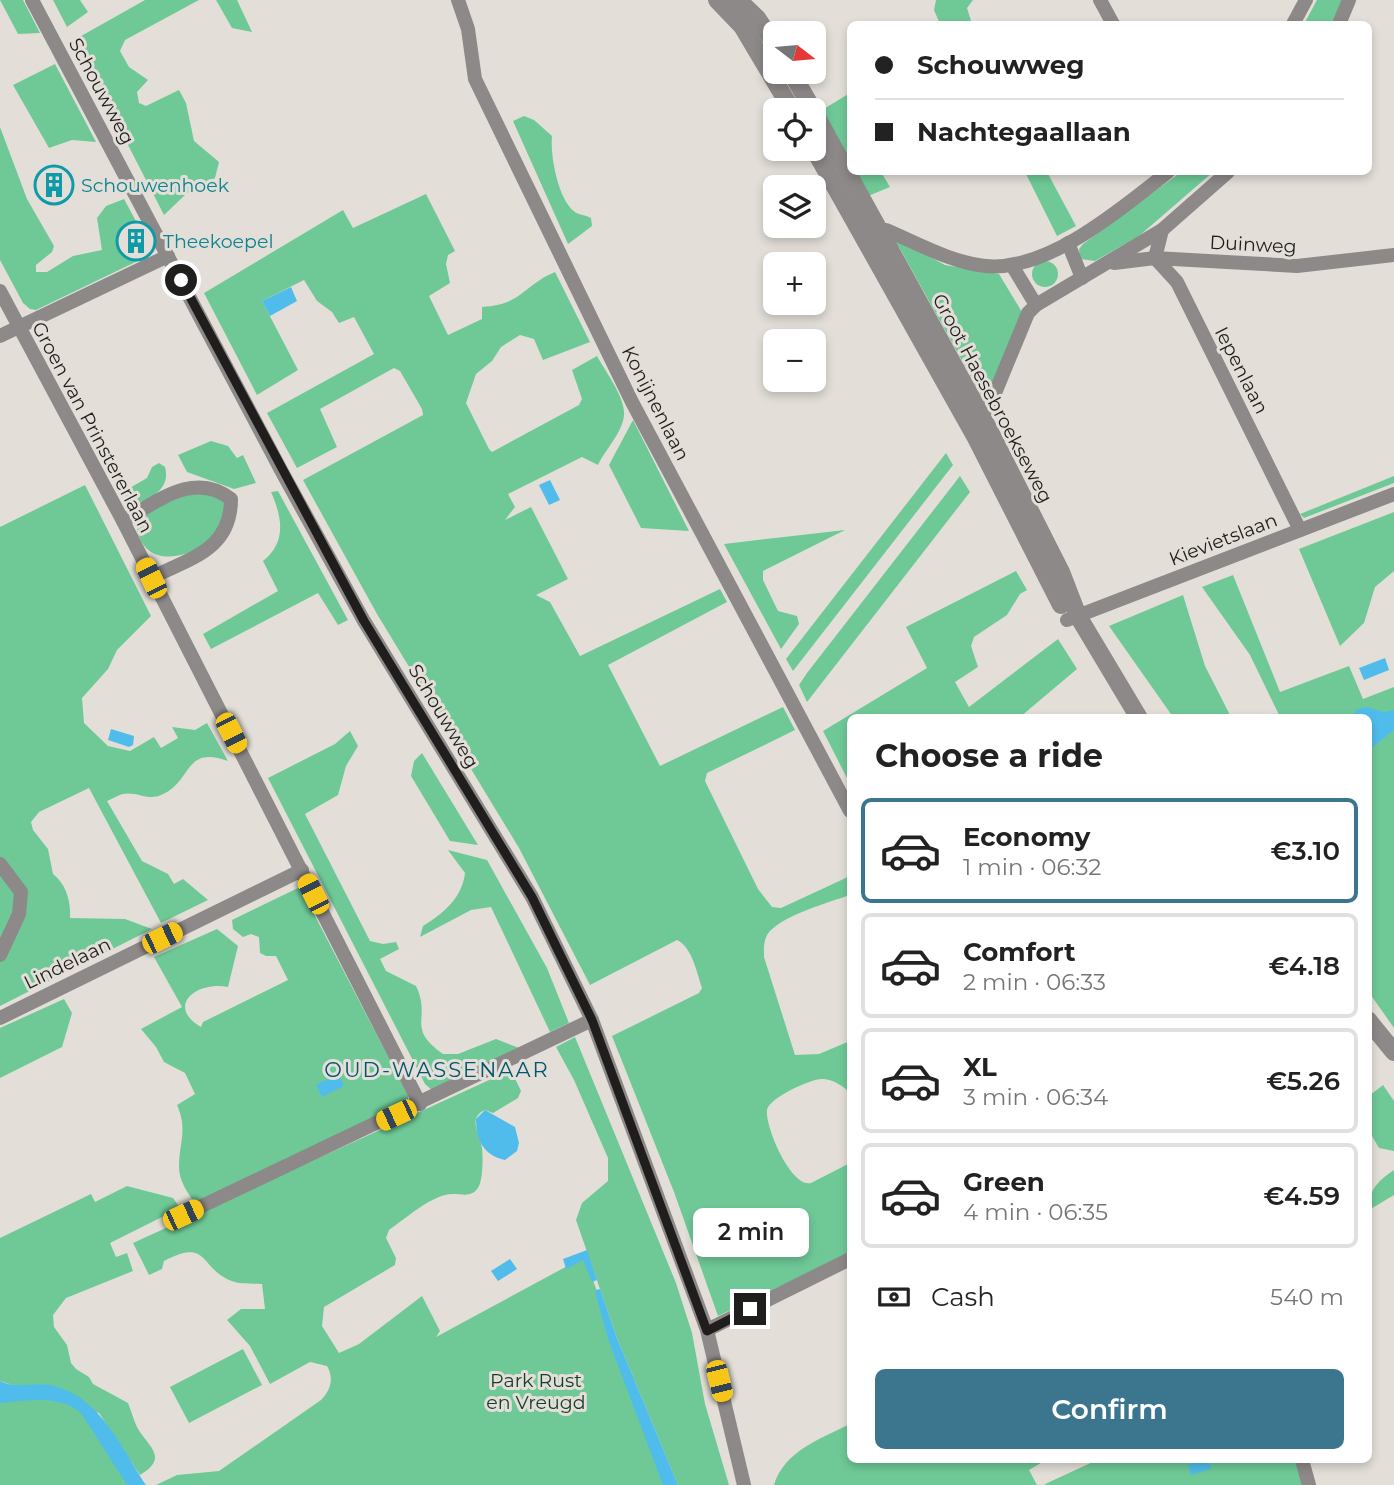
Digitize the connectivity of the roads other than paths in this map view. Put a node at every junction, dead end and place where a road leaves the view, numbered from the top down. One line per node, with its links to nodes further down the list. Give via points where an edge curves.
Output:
1 (32, 0): 21 (street, Schouwweg)
2 (458, 0): 37 (street, Konijnenlaan, via 468,29 475,79 632,402)
3 (717, 0): 12 (street, via 743,26)
4 (738, 0): 11 (street)
5 (1100, 0): 8 (street)
6 (1306, 0): 9 (street)
7 (1349, 0): 10 (street)
8 (1111, 21)
9 (1295, 21)
10 (1340, 21)
11 (763, 27)
12 (785, 98)
13 (826, 139): 18 (street, Groot Haesebroekseweg)
14 (822, 161): 18 (street, Groot Haesebroekseweg)
15 (1164, 175): 19 (street)
16 (1225, 175): 17 (street)
17 (1162, 230): 22 (street); 23 (street)
18 (870, 233): 24 (street, via 886,230 965,262); 30 (street, Groot Haesebroekseweg)
19 (1068, 243): 24 (street); 25 (street)
20 (1394, 255): 22 (street, Duinweg, via 1297,266)
21 (168, 256): 28 (street); 42 (street, Schouwweg, via 364,621 532,897)
22 (1155, 258): 23 (street, Duinweg); 33 (street, Iepenlaan, via 1177,282)
23 (1109, 263): 25 (street)
24 (1013, 267): 27 (street)
25 (1082, 278): 27 (street)
26 (0, 291): 28 (street, Groen van Prinstererlaan)
27 (1036, 305): 30 (street, via 1028,313)
28 (19, 327): 29 (street); 32 (street, Groen van Prinstererlaan)
29 (0, 336)
30 (980, 429): 35 (street, Groot Haesebroekseweg, via 1061,572)
31 (1394, 494): 33 (street, Kievietslaan)
32 (123, 521): 34 (street, Groen van Prinstererlaan); 34 (street, via 182,487 208,487 231,499 228,528 206,551)
33 (1300, 530): 35 (street, Kievietslaan)
34 (151, 578): 39 (street, Groen van Prinstererlaan)
35 (1072, 618): 36 (street, Groot Haesebroekseweg)
36 (1135, 711)
37 (847, 805)
38 (0, 864): 40 (street, via 20,892 19,914)
39 (302, 870): 41 (street, Lindelaan); 45 (street, Groen van Prinstererlaan)
40 (0, 955)
41 (0, 1018)
42 (592, 1020): 45 (street); 48 (street, Schouwweg)
43 (1372, 1025): 44 (street)
44 (1394, 1052)
45 (420, 1104): 46 (street)
46 (183, 1215)
47 (847, 1261): 48 (street)
48 (707, 1331): 50 (street, Schouwweg)
49 (1304, 1463): 51 (street)
50 (744, 1485)
51 (1309, 1485)

